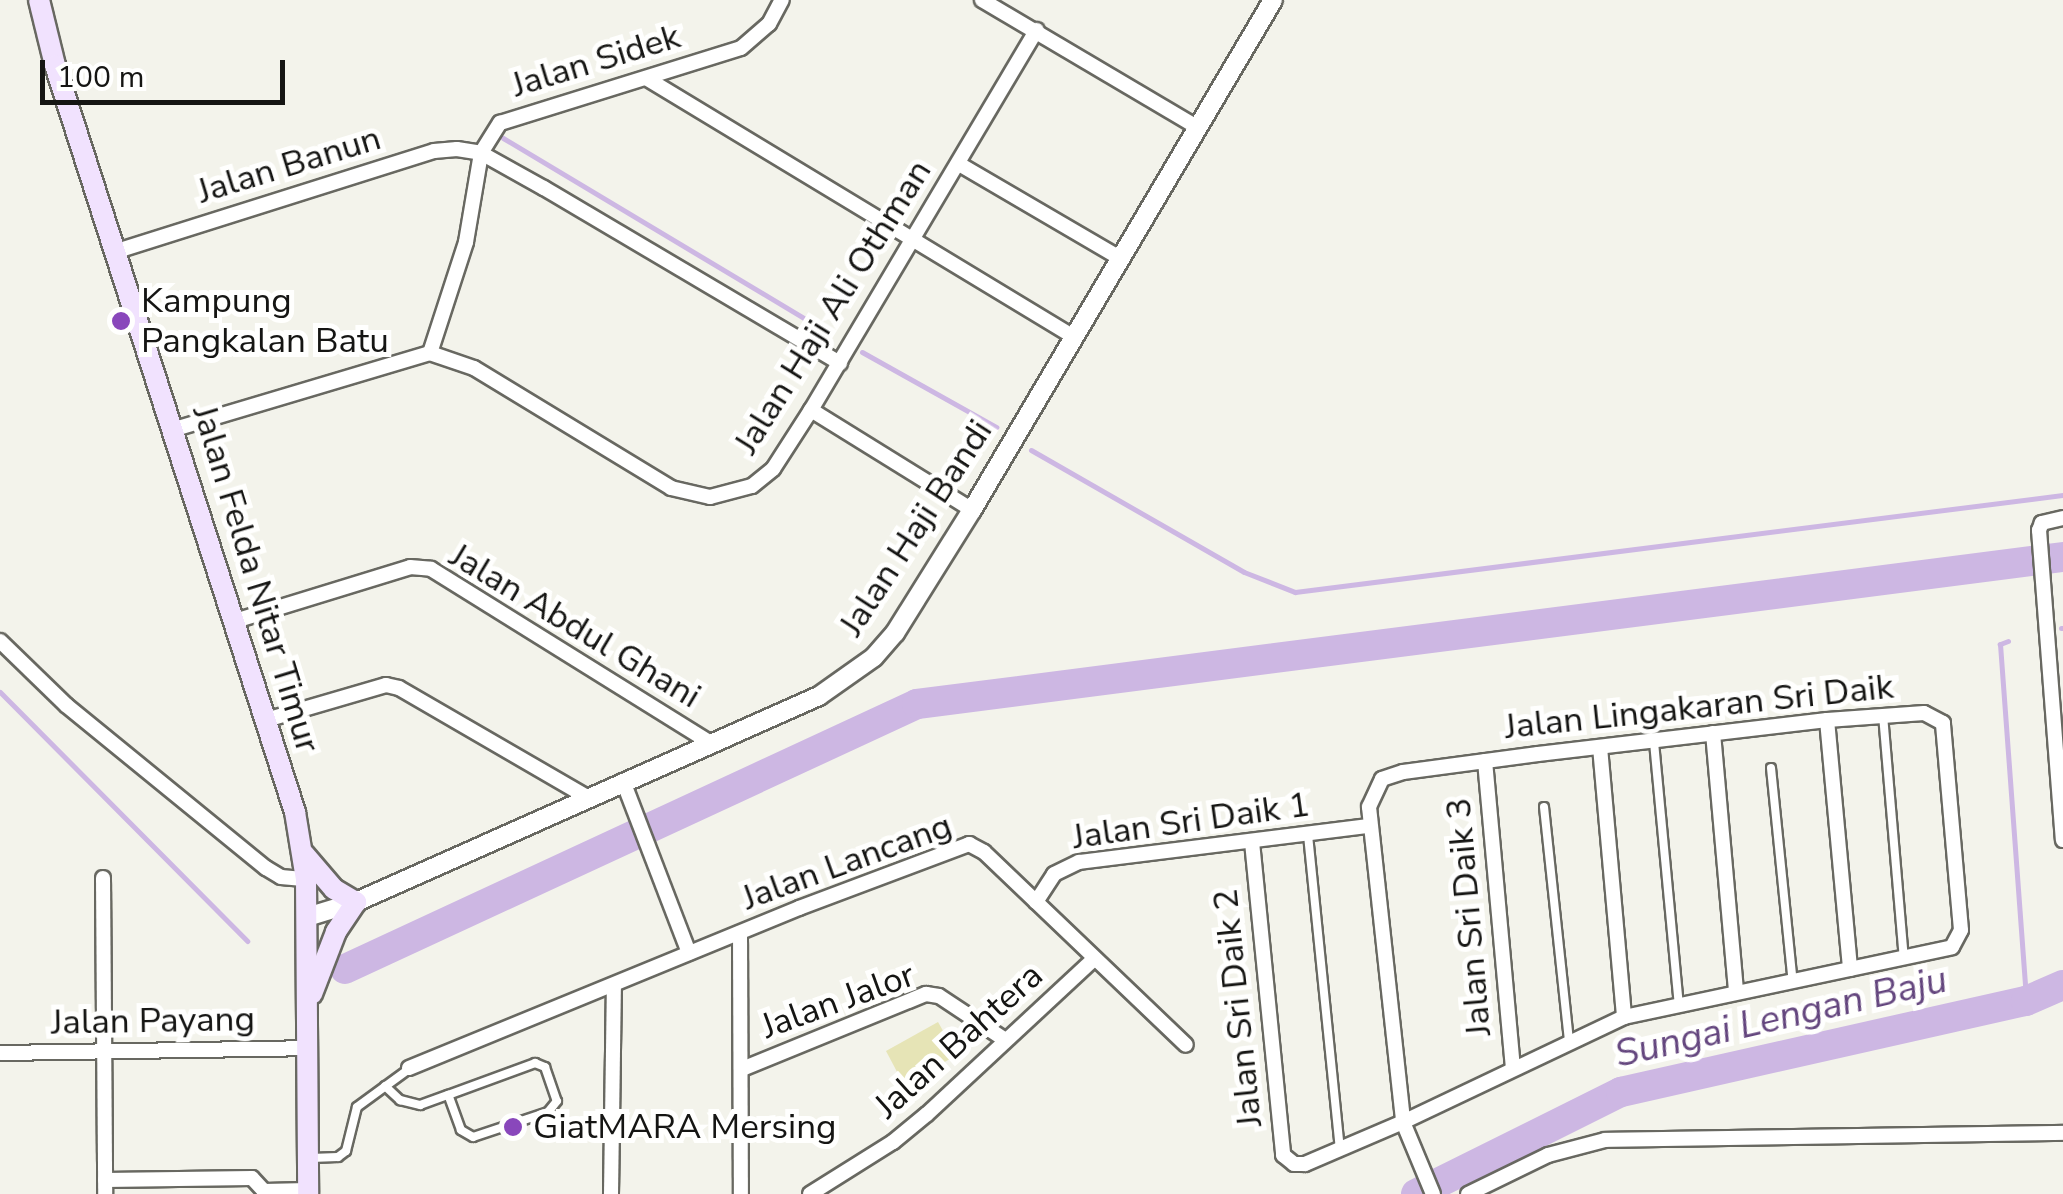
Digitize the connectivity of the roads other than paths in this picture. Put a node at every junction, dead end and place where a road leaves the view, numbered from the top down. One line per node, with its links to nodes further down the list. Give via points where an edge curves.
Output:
1 (39, 0): 11 (main road, Jalan Felda Nitar Timur)
2 (782, 0): 6 (street, Jalan Sidek, via 769,24 741,48)
3 (982, 0): 5 (street)
4 (1273, 0): 7 (street, Jalan Haji Bandi)
5 (1037, 30): 7 (street); 9 (street, Jalan Haji Ali Othman)
6 (646, 78): 8 (street, Jalan Sidek, via 516,114 500,122); 10 (street)
7 (1197, 127): 12 (street, Jalan Haji Bandi)
8 (481, 153): 11 (street, Jalan Banun, via 434,151); 14 (street, via 466,242); 15 (street)
9 (959, 164): 10 (street, Jalan Haji Ali Othman); 12 (street)
10 (914, 241): 13 (street); 15 (street, Jalan Haji Ali Othman)
11 (117, 251): 17 (main road, Jalan Felda Nitar Timur)
12 (1120, 258): 13 (street, Jalan Haji Bandi)
13 (1074, 337): 18 (street, Jalan Haji Bandi)
14 (430, 353): 16 (street, Jalan Haji Ali Othman, via 474,368 691,495 731,495 752,486 773,469); 17 (street)
15 (840, 363): 16 (street, Jalan Haji Ali Othman)
16 (811, 410): 18 (street)
17 (175, 429): 20 (main road, Jalan Felda Nitar Timur)
18 (972, 510): 27 (street, Jalan Haji Bandi, via 895,633 858,672)
19 (2063, 518): 36 (street, via 2038,530)
20 (235, 621): 23 (main road, Jalan Felda Nitar Timur); 27 (street, Jalan Abdul Ghani, via 410,568 431,569)
21 (0, 641): 40 (street, via 66,705 266,868)
22 (1883, 715): 24 (street, Jalan Lingakaran Sri Daik); 47 (lane); 47 (street, Jalan Lingakaran Sri Daik, via 1939,717 1962,930 1952,946)
23 (266, 720): 32 (street, via 386,685 400,688); 38 (main road, Jalan Felda Nitar Timur)
24 (1827, 720): 25 (street, Jalan Lingakaran Sri Daik); 48 (street)
25 (1713, 733): 26 (street, Jalan Lingakaran Sri Daik); 51 (street)
26 (1654, 740): 28 (street, Jalan Lingakaran Sri Daik); 52 (lane)
27 (710, 743): 31 (street, Jalan Haji Bandi)
28 (1600, 747): 29 (street, Jalan Lingakaran Sri Daik); 54 (street)
29 (1485, 761): 34 (street, Jalan Lingakaran Sri Daik, via 1404,772 1376,786); 62 (street, Jalan Sri Daik 3)
30 (1770, 768): 49 (lane)
31 (624, 781): 32 (street, Jalan Haji Bandi); 45 (street)
32 (587, 797): 41 (street, Jalan Haji Bandi)
33 (1544, 807): 56 (lane)
34 (1370, 826): 35 (street, Jalan Sri Daik 1); 66 (street)
35 (1308, 834): 37 (street, Jalan Sri Daik 1); 68 (lane)
36 (2063, 840)
37 (1252, 842): 42 (street, Jalan Sri Daik 1, via 1065,866); 68 (street, Jalan Sri Daik 2, via 1283,1154 1304,1164)
38 (304, 854): 40 (main road, Jalan Felda Nitar Timur); 41 (main road, via 334,889)
39 (102, 878): 60 (street)
40 (306, 879): 43 (main road, Jalan Felda Nitar Timur)
41 (356, 902): 43 (street, Jalan Haji Bandi); 53 (main road, via 336,932)
42 (1036, 902): 44 (street, Jalan Lancang, via 984,852 962,845); 46 (street, Jalan Lancang)
43 (307, 918): 53 (main road, Jalan Felda Nitar Timur)
44 (740, 933): 45 (street, Jalan Lancang); 63 (street)
45 (689, 953): 50 (street, Jalan Lancang)
46 (1094, 959): 55 (street, Jalan Bahtera); 57 (street, Jalan Lancang)
47 (1904, 960): 48 (street, Jalan Lingakaran Sri Daik)
48 (1850, 969): 49 (street, Jalan Lingakaran Sri Daik)
49 (1793, 983): 51 (street, Jalan Lingakaran Sri Daik)
50 (614, 986): 61 (street, Jalan Lancang); 73 (street)
51 (1736, 992): 52 (street, Jalan Lingakaran Sri Daik)
52 (1680, 1006): 54 (street, Jalan Lingakaran Sri Daik)
53 (307, 1010): 58 (main road, Jalan Felda Nitar Timur)
54 (1624, 1016): 56 (street, Jalan Lingakaran Sri Daik)
55 (1004, 1039): 63 (street, Jalan Jalor, via 945,999 926,994); 75 (street, Jalan Bahtera, via 893,1142)
56 (1570, 1042): 62 (street, Jalan Lingakaran Sri Daik)
57 (1186, 1044)
58 (307, 1048): 60 (street, Jalan Payang); 69 (main road, Jalan Felda Nitar Timur)
59 (0, 1053): 60 (street, Jalan Payang)
60 (106, 1054): 70 (street)
61 (409, 1068): 64 (lane)
62 (1513, 1068): 66 (street, Jalan Lingakaran Sri Daik)
63 (742, 1069): 74 (street)
64 (386, 1086): 65 (lane, via 410,1104); 69 (lane, via 357,1107 346,1151)
65 (448, 1094): 65 (lane, via 535,1064 546,1068 557,1101 548,1112 473,1137 461,1130)
66 (1403, 1122): 68 (street, Jalan Sri Daik 2); 76 (street)
67 (2063, 1133): 77 (street, via 1604,1140 1548,1156)
68 (1340, 1149)
69 (307, 1158): 71 (main road, Jalan Felda Nitar Timur)
70 (105, 1187): 72 (street, via 252,1178)
71 (308, 1192): 72 (street)
72 (264, 1193)
73 (611, 1194)
74 (742, 1194)
75 (810, 1194)
76 (1433, 1194)
77 (1468, 1194)

